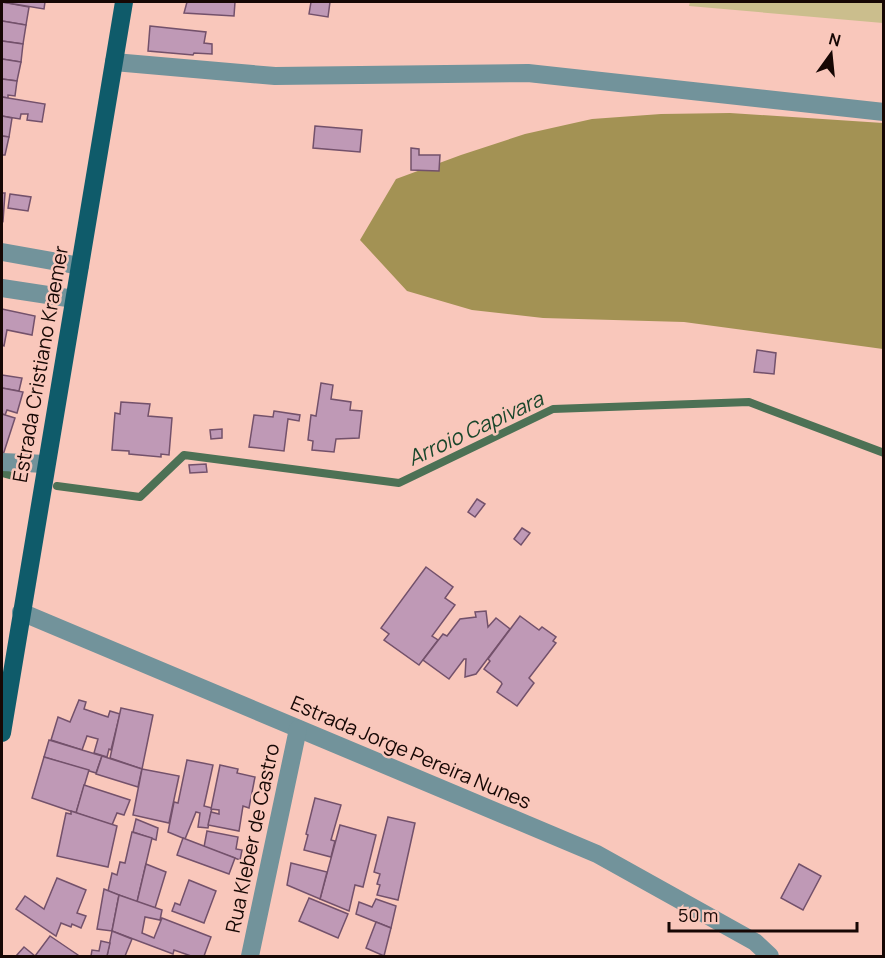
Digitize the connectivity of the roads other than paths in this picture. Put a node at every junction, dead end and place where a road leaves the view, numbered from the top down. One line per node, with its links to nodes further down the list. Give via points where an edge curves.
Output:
1 (124, 2): 2 (main road, Estrada Cristiano Kraemer)
2 (114, 62): 3 (street, via 275,76 528,73); 5 (main road, Estrada Cristiano Kraemer)
3 (884, 112)
4 (2, 252): 5 (street)
5 (80, 266): 7 (main road, Estrada Cristiano Kraemer)
6 (2, 288): 7 (street)
7 (74, 298): 9 (main road, Estrada Cristiano Kraemer)
8 (2, 462): 9 (street)
9 (46, 464): 10 (main road, Estrada Cristiano Kraemer)
10 (21, 612): 11 (street, Estrada Jorge Pereira Nunes); 12 (main road, Estrada Cristiano Kraemer)
11 (298, 729): 13 (street, Rua Kleber de Castro); 14 (street, Estrada Jorge Pereira Nunes, via 597,854 755,942)
12 (2, 733)
13 (250, 957)
14 (770, 957)

